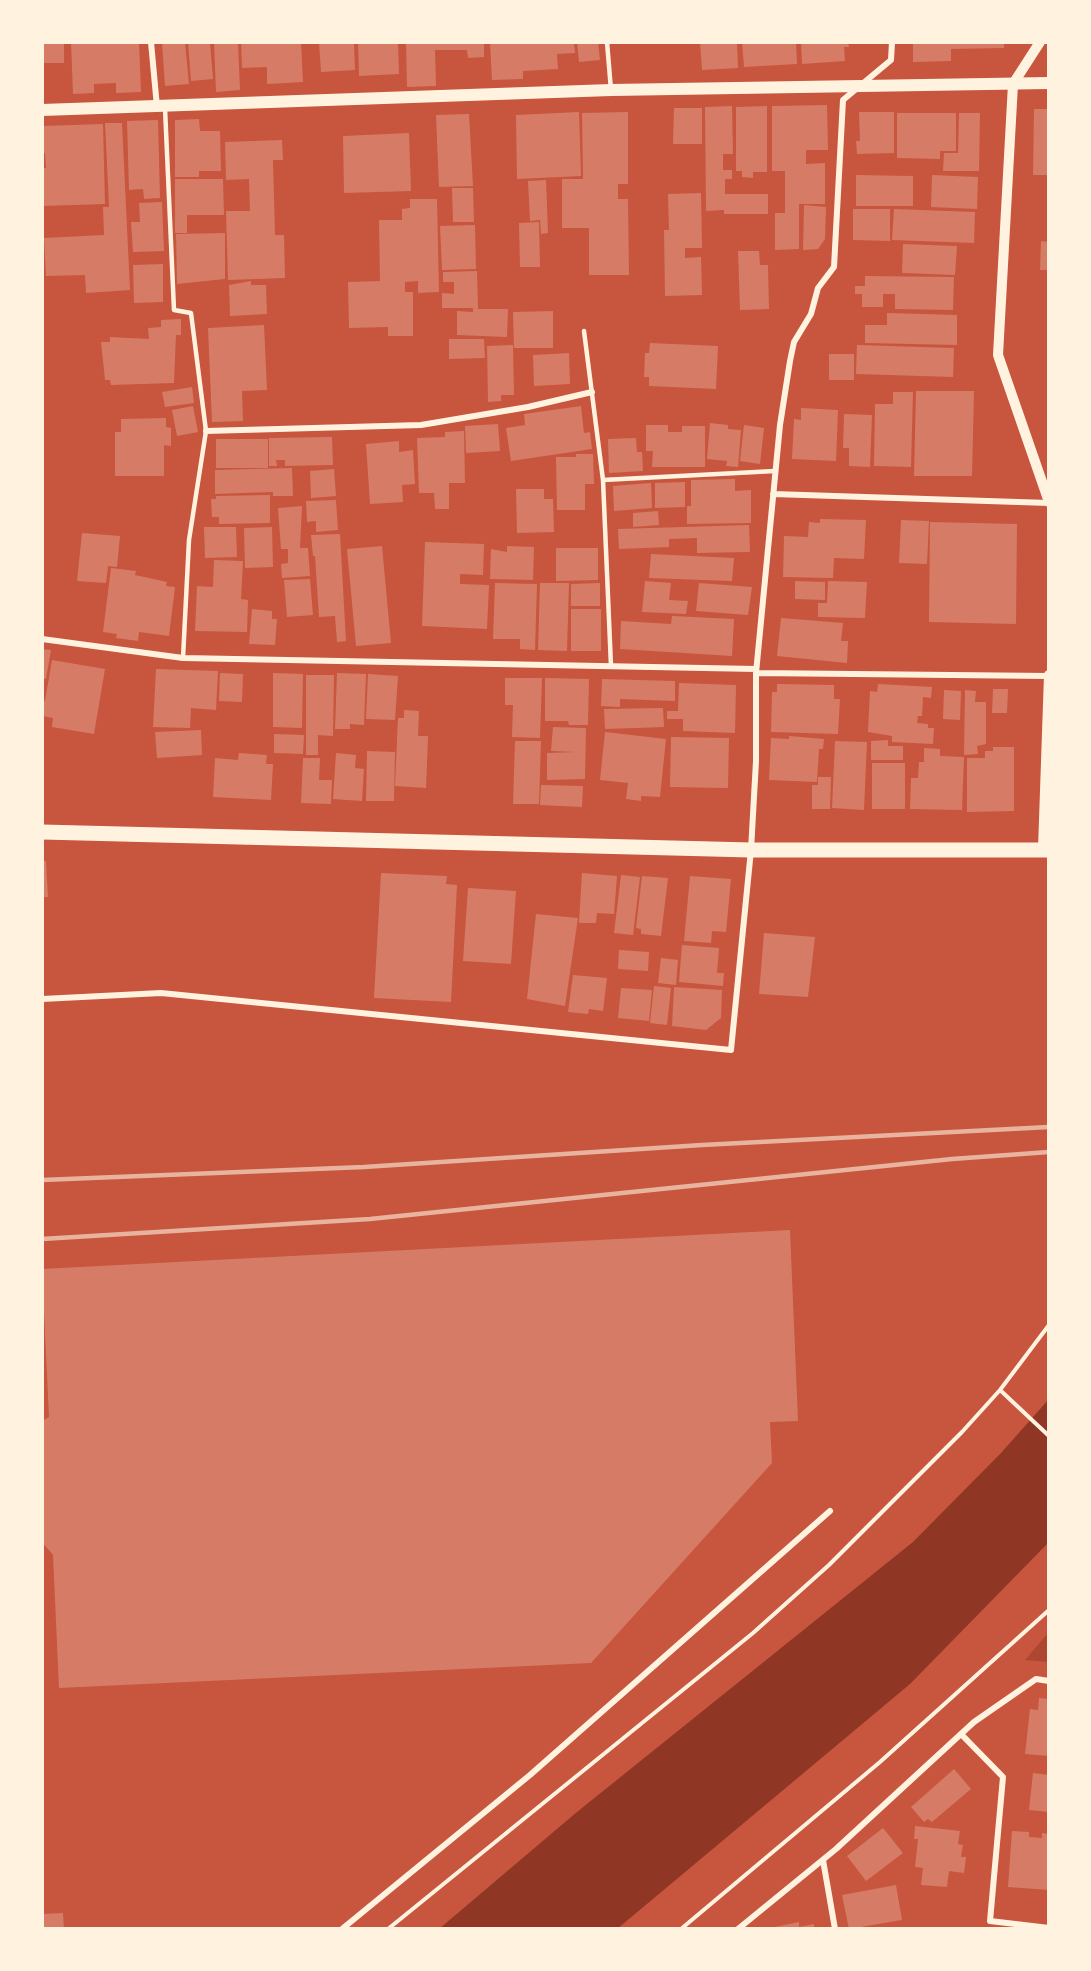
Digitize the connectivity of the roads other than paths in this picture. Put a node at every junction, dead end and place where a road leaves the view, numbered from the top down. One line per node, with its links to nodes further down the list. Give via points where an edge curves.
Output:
1 (151, 42): 9 (street)
2 (607, 42): 8 (lane)
3 (892, 42): 7 (street, via 891,60)
4 (1040, 42): 6 (street)
5 (1049, 83): 6 (main road)
6 (1013, 84): 7 (main road); 17 (street, via 998,355)
7 (861, 87): 8 (main road); 14 (street, via 843,100 834,267 818,288 805,328 794,342)
8 (610, 90): 9 (main road)
9 (161, 107): 10 (main road); 13 (lane, via 174,310 191,313)
10 (42, 110)
11 (584, 330): 12 (lane)
12 (592, 392): 13 (street, via 421,425); 15 (lane)
13 (206, 430): 19 (lane, via 189,540)
14 (775, 471): 15 (lane); 16 (street)
15 (603, 480): 20 (lane)
16 (773, 494): 17 (street); 21 (street)
17 (1049, 503)
18 (42, 639): 19 (street)
19 (183, 658): 20 (street)
20 (611, 666): 21 (street)
21 (756, 671): 22 (street); 24 (street)
22 (1049, 676): 25 (street)
23 (42, 832): 24 (main road)
24 (751, 850): 25 (main road); 26 (street, via 731,1050 161,993)
25 (1046, 850)
26 (42, 999)
27 (830, 1510): 32 (street, via 530,1775)
28 (1049, 1681): 29 (street, via 1036,1680)
29 (961, 1734): 30 (street); 31 (street, via 1003,1777 990,1921)
30 (823, 1860): 33 (street); 34 (street)
31 (1049, 1928)
32 (342, 1929)
33 (738, 1929)
34 (835, 1929)

